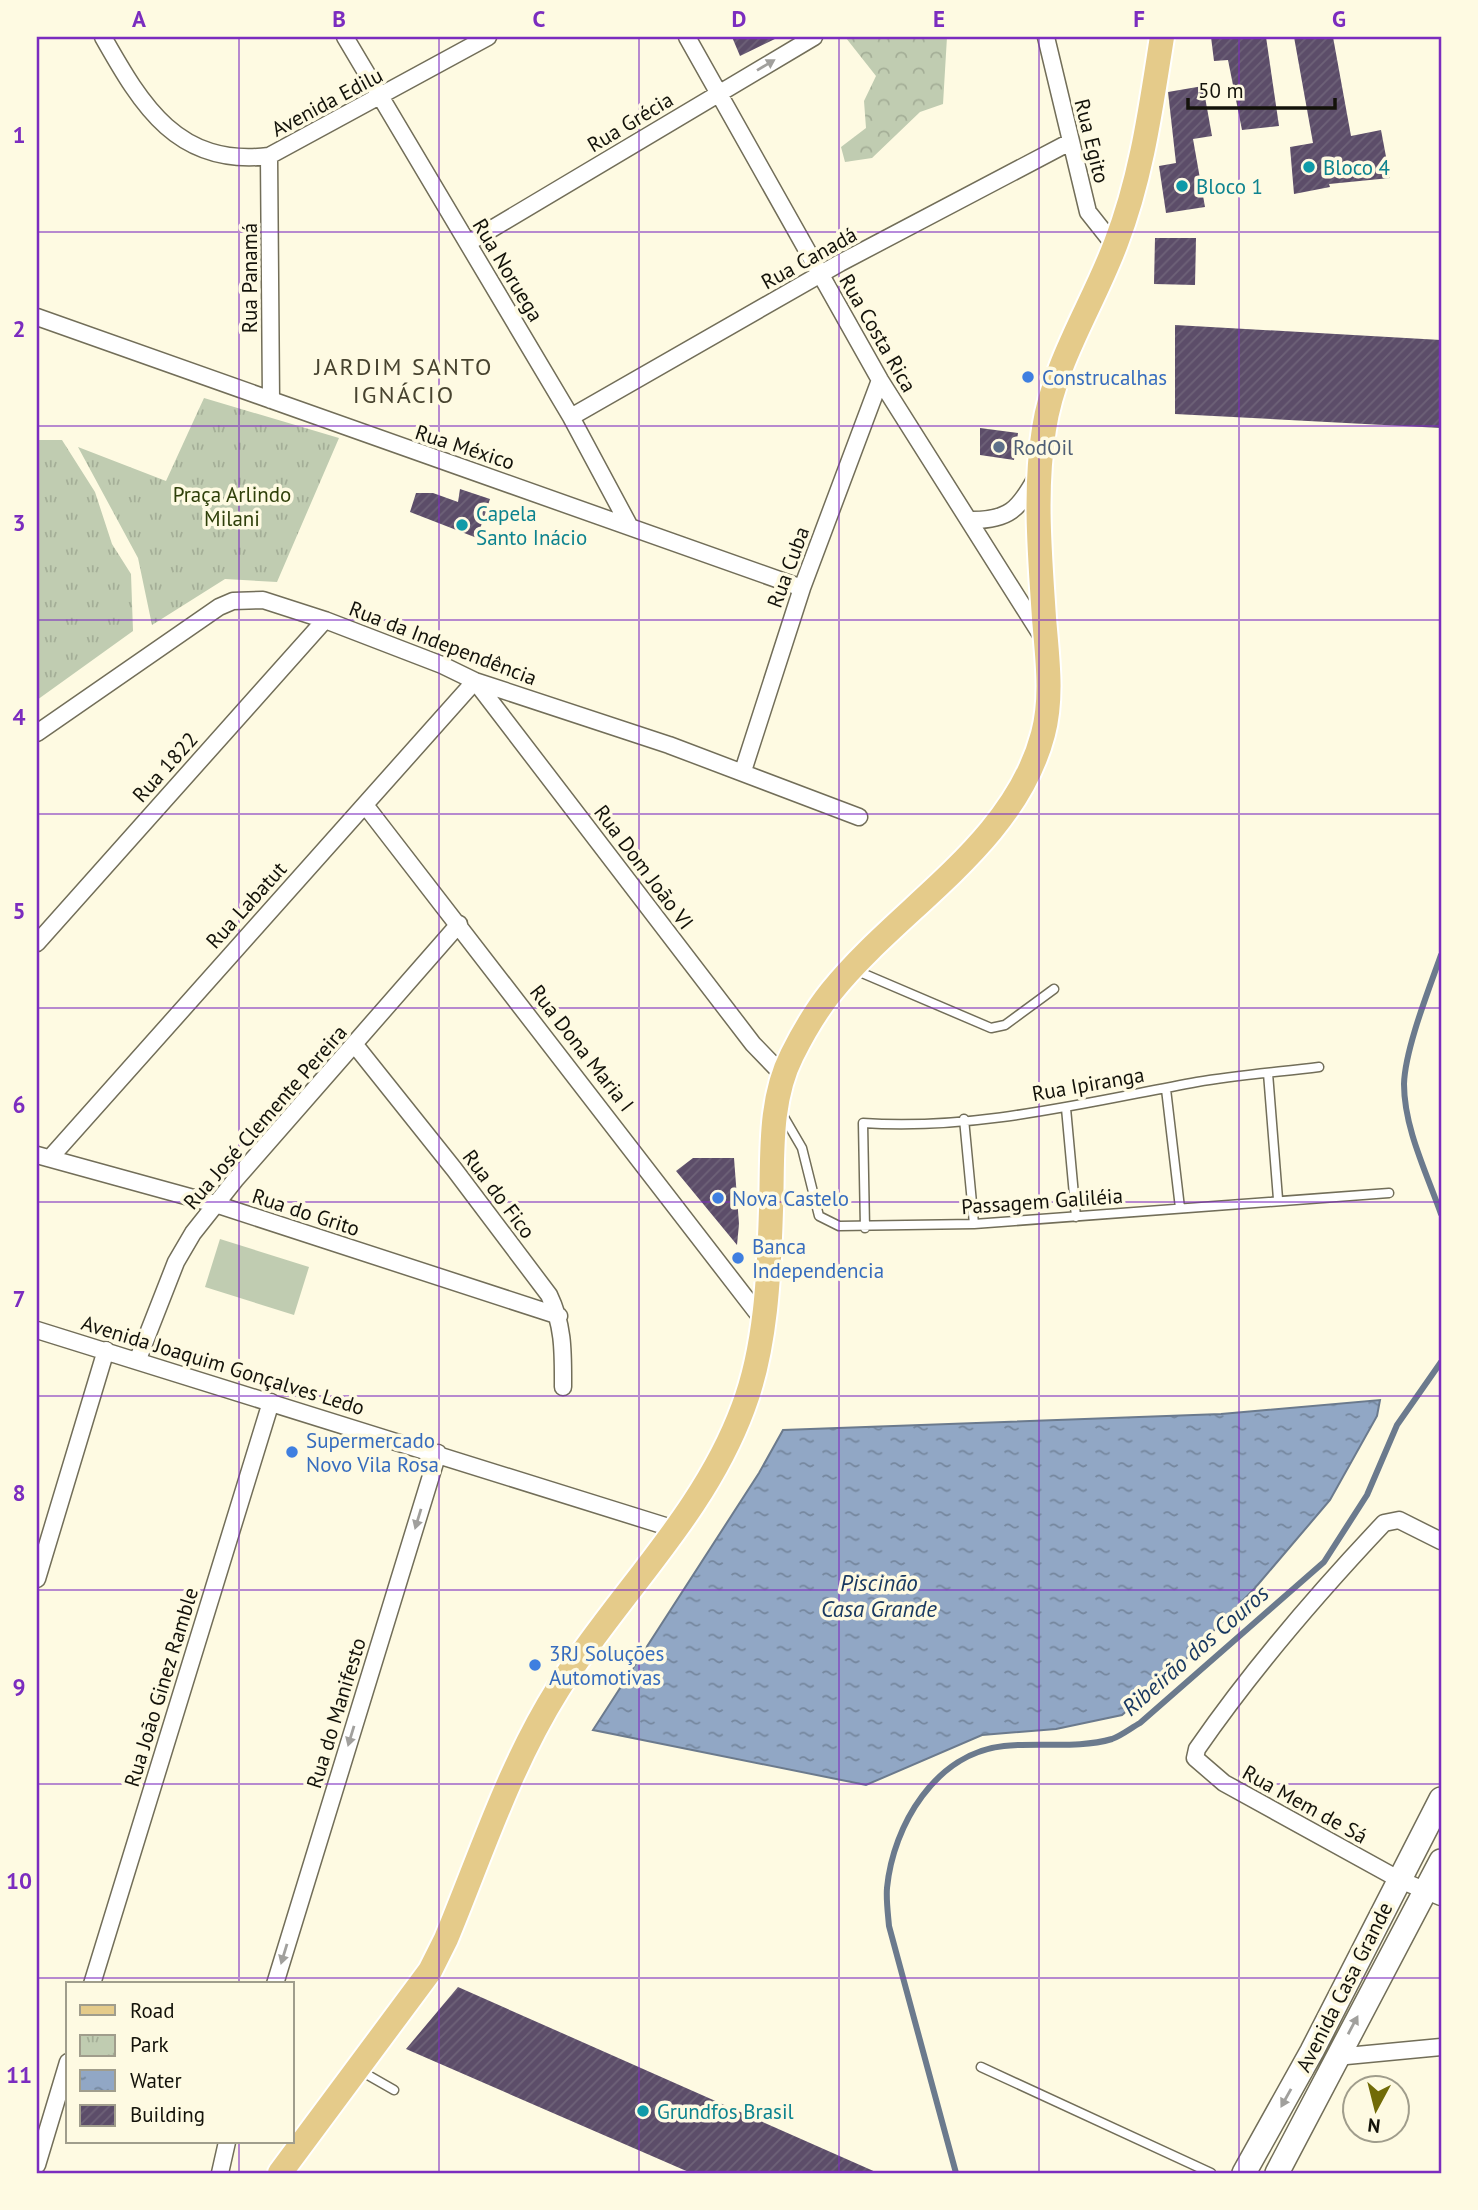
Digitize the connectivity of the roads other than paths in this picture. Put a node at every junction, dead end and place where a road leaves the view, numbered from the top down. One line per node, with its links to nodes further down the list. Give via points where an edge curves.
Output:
1 (103, 37): 11 (street, Avenida Edilu, via 135,93 161,122 206,153)
2 (345, 37): 9 (street, Rua Noruega)
3 (488, 37): 9 (street, Avenida Edilu)
4 (687, 37): 8 (street, Rua Costa Rica)
5 (814, 37): 8 (street, Rua Grécia, one-way to 5)
6 (1045, 37): 10 (street, Rua Egito)
7 (1162, 37): 13 (main road, via 1145,143)
8 (719, 93): 12 (street, Rua Grécia); 14 (street, Rua Costa Rica)
9 (380, 98): 11 (street, Avenida Edilu); 12 (street, Rua Noruega)
10 (1070, 142): 13 (street, Rua Egito, via 1088,212); 14 (street, Rua Canadá)
11 (269, 156): 17 (street, Rua Panamá)
12 (468, 243): 18 (street, Rua Noruega)
13 (1115, 246): 19 (main road, via 1051,395)
14 (820, 275): 16 (street, Rua Costa Rica); 18 (street, Rua Canadá)
15 (37, 317): 17 (street, Rua México)
16 (880, 380): 20 (street, Rua Costa Rica); 22 (street, Rua Cuba)
17 (271, 400): 21 (street, Rua México)
18 (571, 417): 21 (street, Rua Noruega)
19 (1038, 474): 20 (street, via 1022,502 1009,513 991,520); 24 (main road)
20 (970, 520): 24 (street, Rua Costa Rica)
21 (630, 527): 22 (street, Rua México)
22 (802, 588): 27 (street, Rua Cuba)
23 (326, 620): 25 (street, Rua da Independência); 26 (street, Rua da Independência, via 263,600 233,601); 31 (street, Rua 1822)
24 (1046, 643): 32 (main road, via 1048,697 1043,735 1010,803 982,840)
25 (475, 681): 27 (street, Rua da Independência); 28 (street, Rua Labatut); 37 (street, Rua Dom João VI, via 753,1044)
26 (37, 733)
27 (743, 771): 29 (street, Rua da Independência)
28 (365, 805): 30 (street, Rua Dona Maria I); 42 (street, Rua Labatut)
29 (859, 817)
30 (459, 924): 34 (street, Rua José Clemente Pereira); 51 (street, Rua Dona Maria I)
31 (37, 943)
32 (852, 969): 33 (lane, via 991,1028 1005,1025); 37 (main road, via 809,1022)
33 (1054, 989)
34 (355, 1045): 45 (street, Rua José Clemente Pereira); 50 (street, Rua do Fico, via 549,1295)
35 (1319, 1067): 36 (lane, Rua Ipiranga)
36 (1268, 1073): 38 (lane, Rua Ipiranga); 44 (lane)
37 (783, 1075): 39 (main road)
38 (1166, 1089): 40 (lane, Rua Ipiranga); 46 (lane)
39 (776, 1106): 49 (lane, Passagem Galiléia, via 802,1148 819,1216 839,1226); 51 (main road)
40 (1066, 1108): 41 (lane, Rua Ipiranga); 47 (lane)
41 (964, 1119): 48 (lane); 49 (lane, Rua Ipiranga, via 863,1123)
42 (43, 1156): 45 (street, Rua do Grito)
43 (1389, 1193): 44 (lane, Passagem Galiléia)
44 (1278, 1199): 46 (lane, Passagem Galiléia)
45 (215, 1204): 50 (street, Rua do Grito); 54 (street, Rua José Clemente Pereira, via 176,1262)
46 (1180, 1208): 47 (lane, Passagem Galiléia)
47 (1076, 1217): 48 (lane, Passagem Galiléia)
48 (974, 1224): 49 (lane, Passagem Galiléia)
49 (865, 1228)
50 (559, 1316): 55 (street, Rua do Fico)
51 (762, 1319): 58 (main road, via 745,1403 724,1453)
52 (37, 1330): 53 (street, Avenida Joaquim Gonçalves Ledo)
53 (106, 1350): 54 (street, Avenida Joaquim Gonçalves Ledo); 60 (street)
54 (138, 1359): 56 (street, Avenida Joaquim Gonçalves Ledo)
55 (563, 1387)
56 (271, 1402): 57 (street, Avenida Joaquim Gonçalves Ledo); 65 (street, Rua João Ginez Ramble)
57 (438, 1454): 58 (street, Avenida Joaquim Gonçalves Ledo); 66 (street, Rua do Manifesto, one-way to 66)
58 (678, 1530): 71 (main road, via 581,1654 533,1730 430,1971)
59 (1441, 1541): 63 (street, Rua Mem de Sá, via 1399,1520 1384,1523 1230,1700 1195,1758 1224,1783)
60 (37, 1579)
61 (1441, 1798): 63 (main road, Avenida Casa Grande)
62 (1441, 1861): 64 (main road, Avenida Casa Grande)
63 (1399, 1880): 64 (street, Rua Mem de Sá); 78 (main road, Avenida Casa Grande, one-way to 78)
64 (1433, 1894): 68 (main road, Avenida Casa Grande, one-way to 64)
65 (93, 1982)
66 (276, 1982)
67 (1441, 2047): 68 (street)
68 (1336, 2057): 79 (main road, Avenida Casa Grande)
69 (981, 2067): 77 (lane)
70 (66, 2069): 74 (street)
71 (359, 2070): 72 (lane); 76 (main road)
72 (394, 2090)
73 (227, 2144): 75 (street)
74 (37, 2165)
75 (220, 2173)
76 (281, 2173)
77 (1212, 2173)
78 (1244, 2173)
79 (1277, 2173)

